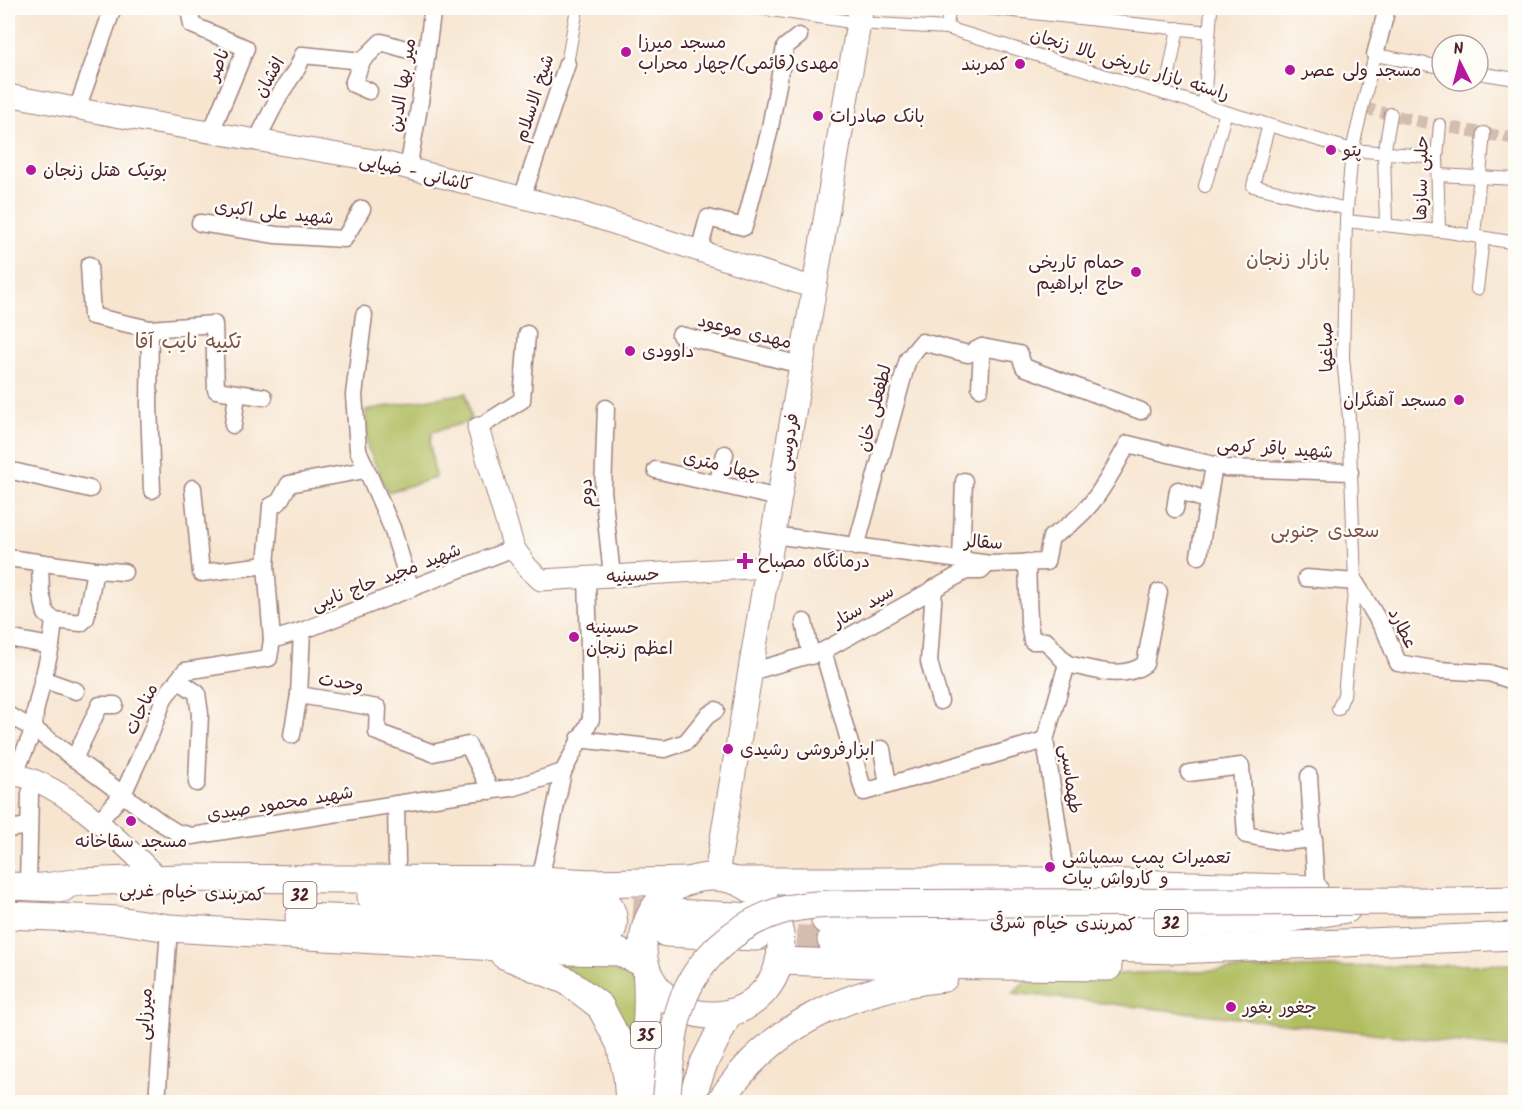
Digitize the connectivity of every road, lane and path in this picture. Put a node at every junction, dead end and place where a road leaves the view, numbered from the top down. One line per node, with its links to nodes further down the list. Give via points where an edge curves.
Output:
1 (113, 8): 27 (street)
2 (189, 8): 32 (street, ناصر, via 192,25 246,48)
3 (577, 8): 19 (street, شیخ الاسلام)
4 (759, 8): 9 (street, راسته بازار تاریخی بالا زنجان)
5 (949, 8): 12 (street)
6 (985, 8): 13 (street)
7 (1387, 8): 17 (street)
8 (433, 11): 16 (street, میر بها الدین)
9 (812, 11): 11 (street, راسته بازار تاریخی بالا زنجان)
10 (1211, 11): 14 (street)
11 (860, 15): 12 (street, راسته بازار تاریخی بالا زنجان); 52 (main road, فردوسی)
12 (947, 28): 24 (street, راسته بازار تاریخی بالا زنجان)
13 (1179, 28): 14 (street); 24 (street)
14 (1209, 32): 26 (street)
15 (799, 36): 50 (street, via 785,47 769,133 744,227 708,218)
16 (426, 55): 18 (street, via 381,42); 38 (street, میر بها الدین)
17 (1375, 55): 20 (street); 35 (street, صباغها)
18 (362, 61): 23 (street, via 353,84); 34 (street, افشان, via 303,55)
19 (567, 64): 42 (street, شیخ الاسلام)
20 (1430, 65)
21 (1490, 75): 22 (street)
22 (1515, 79)
23 (369, 91)
24 (1165, 94): 26 (street, راسته بازار تاریخی بالا زنجان)
25 (8, 95): 27 (street, کاشانی - ضیایی)
26 (1203, 105): 35 (street, راسته بازار تاریخی بالا زنجان)
27 (77, 109): 32 (street, کاشانی - ضیایی)
28 (1391, 114): 36 (street)
29 (1225, 115): 41 (street)
30 (1440, 125): 37 (street, حلبی سازها)
31 (1268, 128): 44 (street, via 1253,186)
32 (211, 132): 34 (street, کاشانی - ضیایی)
33 (1484, 134): 48 (street)
34 (257, 141): 38 (street, کاشانی - ضیایی)
35 (1353, 150): 36 (street, راسته بازار تاریخی بالا زنجان); 44 (street, صباغها)
36 (1384, 154): 37 (street, راسته بازار تاریخی بالا زنجان); 46 (street)
37 (1437, 157): 39 (street, حلبی سازها)
38 (408, 169): 42 (street, کاشانی - ضیایی)
39 (1438, 175): 40 (street); 47 (street, حلبی سازها)
40 (1515, 179)
41 (1206, 186)
42 (522, 198): 50 (street, کاشانی - ضیایی)
43 (362, 209): 45 (street, شهید علی اکبری, via 344,239 276,235)
44 (1347, 215): 46 (street); 73 (street, صباغها, via 1343,358)
45 (200, 223)
46 (1386, 225): 47 (street)
47 (1438, 231): 48 (street)
48 (1478, 237): 49 (street); 53 (street)
49 (1515, 243)
50 (699, 251): 52 (street, کاشانی - ضیایی)
51 (89, 265): 55 (street, via 92,316)
52 (814, 288): 59 (main road, فردوسی)
53 (1478, 289)
54 (364, 315): 71 (street, via 354,395 358,450)
55 (150, 329): 61 (street, via 214,324 216,390); 78 (street)
56 (527, 334): 66 (street, via 522,400)
57 (680, 335): 59 (street, مهدی موعود)
58 (982, 347): 60 (street); 64 (street, لطفعلی خان, via 1018,354 1024,368); 83 (street, لطفعلی خان, via 969,354 922,342 908,359)
59 (801, 365): 79 (main road, فردوسی)
60 (980, 388)
61 (237, 394): 62 (street); 65 (street)
62 (264, 397)
63 (606, 408): 95 (street, دوم, via 603,491)
64 (1141, 411)
65 (233, 425)
66 (478, 428): 84 (street)
67 (1128, 444): 69 (street, شهید باقر کرمی); 88 (street, سقالر, via 1095,501 1069,527 1052,537 1046,562)
68 (725, 454): 75 (street)
69 (1214, 465): 73 (street, شهید باقر کرمی); 80 (street)
70 (8, 470): 77 (street)
71 (365, 470): 91 (street, via 289,484 279,501 271,506); 100 (street, via 392,528)
72 (656, 470): 75 (street, چهار متری)
73 (1350, 471): 98 (street, صباغها)
74 (964, 482): 87 (street)
75 (717, 484): 79 (street, چهار متری)
76 (193, 488): 91 (street, via 201,573)
77 (90, 489)
78 (152, 490)
79 (778, 498): 82 (main road, فردوسی)
80 (1208, 501): 81 (street, via 1178,490); 85 (street)
81 (1174, 509)
82 (772, 535): 83 (street, سقالر); 92 (main road, فردوسی)
83 (856, 547): 87 (street, سقالر)
84 (514, 548): 96 (street, حسینیه, via 541,580); 100 (street, شهید مجید حاج نایبی)
85 (1198, 556)
86 (8, 558): 89 (street)
87 (962, 560): 90 (street, سقالر)
88 (1027, 562): 90 (street, سقالر); 109 (street, via 1032,640 1046,641)
89 (40, 563): 93 (street); 102 (street, via 46,614)
90 (990, 564): 99 (street, سید ستار, via 981,571 966,571)
91 (266, 565): 106 (street)
92 (767, 567): 95 (street, حسینیه); 110 (main road, فردوسی)
93 (95, 570): 94 (street); 102 (street, via 86,618 81,623)
94 (124, 572)
95 (612, 576): 96 (street, حسینیه)
96 (587, 577): 123 (street, via 591,719)
97 (1306, 578): 98 (street)
98 (1355, 582): 113 (street, عطارد, via 1386,633 1398,663 1489,673); 119 (street, صباغها, via 1344,695)
99 (934, 588): 108 (street, سید ستار); 116 (street, via 929,662)
100 (411, 589): 104 (street, شهید مجید حاج نایبی)
101 (1159, 592): 109 (street, via 1145,664 1120,674)
102 (54, 620): 107 (street)
103 (804, 622): 108 (street)
104 (302, 631): 106 (street, شهید مجید حاج نایبی); 115 (street, وحدت)
105 (8, 638): 107 (street)
106 (272, 640): 112 (street, مناجات, via 269,658 185,671)
107 (51, 646): 111 (street)
108 (817, 654): 110 (street, سید ستار); 132 (street, via 864,792)
109 (1067, 664): 124 (street, طهماسبی)
110 (750, 672): 143 (main road, فردوسی)
111 (42, 679): 114 (street); 121 (street)
112 (178, 680): 131 (street, via 197,693); 135 (street, مناجات, via 164,698)
113 (1515, 682)
114 (76, 691)
115 (299, 695): 122 (street); 133 (street, وحدت, via 378,708 377,732 433,753 468,745)
116 (940, 700)
117 (115, 705): 126 (street, via 100,705)
118 (716, 710): 123 (street, via 686,742 665,749)
119 (1338, 710)
120 (8, 715): 121 (street, شهید محمود صیدی)
121 (33, 729): 126 (street, شهید محمود صیدی); 129 (street)
122 (292, 735)
123 (579, 739): 127 (street)
124 (1046, 740): 132 (street); 146 (street, طهماسبی)
125 (882, 749): 132 (street)
126 (74, 759): 135 (street, شهید محمود صیدی)
127 (563, 772): 133 (street, شهید محمود صیدی); 144 (street)
128 (1189, 773): 140 (street, via 1241,766 1245,834 1283,842)
129 (11, 774): 137 (street, via 45,786)
130 (1309, 776): 140 (street)
131 (197, 783)
132 (888, 785)
133 (491, 791): 136 (street, شهید محمود صیدی)
134 (30, 793): 138 (street)
135 (123, 794): 136 (street, شهید محمود صیدی, via 169,828 192,836); 137 (street, مناجات)
136 (396, 804): 141 (street)
137 (99, 821): 142 (street)
138 (29, 826): 139 (street); 148 (street)
139 (8, 829)
140 (1314, 839): 149 (street)
141 (397, 862)
142 (158, 879): 144 (highway); 148 (highway)
143 (726, 879): 145 (highway); 147 (highway); 163 (highway, via 754,891 768,905 781,942)
144 (540, 880): 152 (highway)
145 (687, 881): 152 (highway); 164 (highway, via 672,889 650,914 642,947)
146 (1066, 881): 147 (highway); 149 (highway)
147 (849, 882): 159 (highway, via 833,887 820,899 815,914 812,930 816,948 823,957)
148 (27, 886): 152 (highway, کمربندی خیام غربی / 32)
149 (1316, 889): 151 (highway)
150 (1515, 900): 151 (highway, کمربندی خیام شرقی / 32)
151 (1426, 901): 159 (highway, کمربندی خیام شرقی / 32, via 1375,904 1286,919); 170 (highway, bridge, via 831,904 781,910 724,942 696,972 677,1020)
152 (592, 906): 154 (highway, کمربندی خیام غربی / 32, via 513,924 252,915); 162 (highway, via 609,902 614,922 600,946)
153 (8, 915): 154 (highway, کمربندی خیام غربی / 32)
154 (118, 920): 157 (highway)
155 (669, 923): 156 (highway)
156 (756, 927)
157 (169, 928): 161 (highway); 167 (street, میرزایی)
158 (1512, 937): 160 (highway, کمربندی خیام شرقی / 32)
159 (830, 941): 160 (highway, کمربندی خیام شرقی / 32, via 1174,950); 163 (highway); 165 (highway)
160 (1332, 943): 165 (highway, via 1158,967)
161 (478, 945): 162 (highway); 168 (highway, via 567,981 600,1006 620,1044)
162 (579, 951): 164 (highway, via 619,952)
163 (779, 962): 166 (highway, via 773,979 761,994 747,1006)
164 (645, 966): 166 (highway, via 655,986 669,1001 688,1011 708,1015); 169 (highway, 35, via 645,1052)
165 (1040, 966): 172 (highway, via 922,981 879,990 824,1009 770,1044 747,1065)
166 (729, 1013): 171 (highway)
167 (157, 1102)
168 (629, 1102)
169 (637, 1102)
170 (666, 1102)
171 (690, 1102)
172 (720, 1102)

